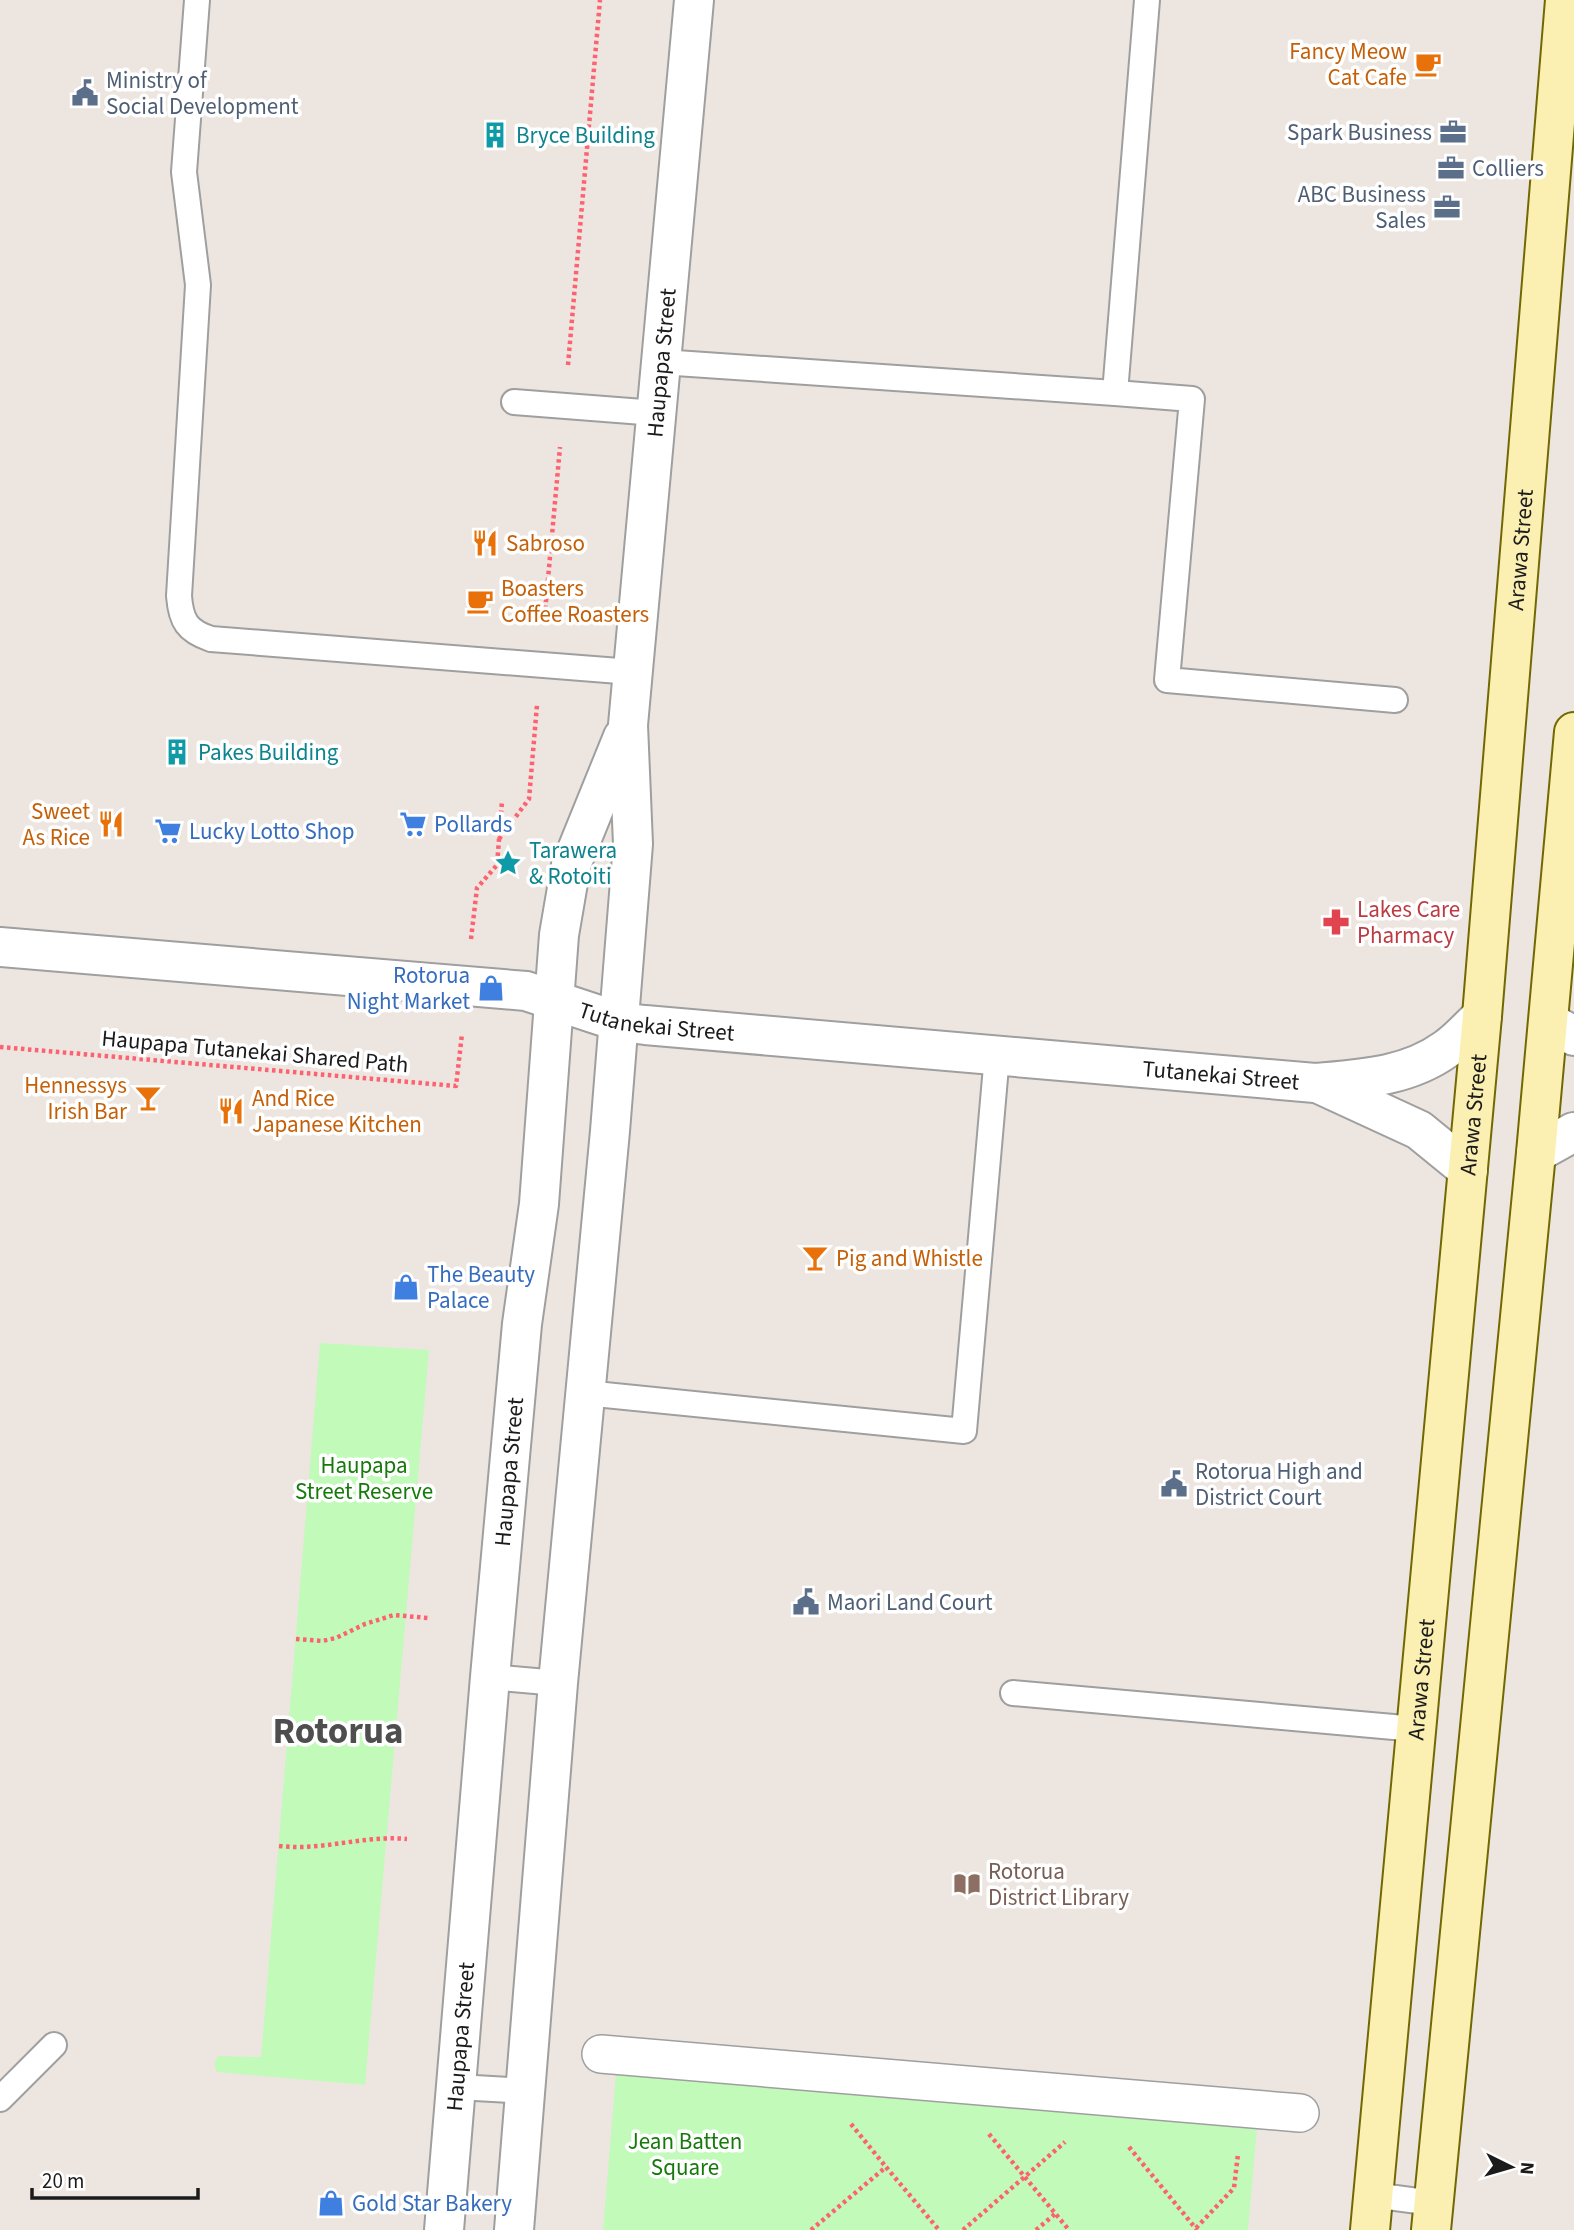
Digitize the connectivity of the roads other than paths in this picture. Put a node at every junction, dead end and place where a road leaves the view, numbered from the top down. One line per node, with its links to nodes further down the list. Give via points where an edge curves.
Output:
1 (197, 0): 9 (lane, via 184,172 198,285 179,596 180,613 188,627 211,639)
2 (694, 0): 5 (street, Haupapa Street)
3 (1147, 0): 6 (lane)
4 (1568, 1): 16 (main road, Arawa Street)
5 (661, 362): 6 (lane, via 929,389); 8 (street, Haupapa Street)
6 (1115, 393): 10 (lane, via 1192,399 1167,680)
7 (513, 401): 8 (lane)
8 (656, 413): 9 (street, Haupapa Street)
9 (632, 672): 11 (street, Haupapa Street)
10 (1395, 700)
11 (628, 725): 15 (street, Haupapa Street, via 571,865); 17 (street, Haupapa Street, via 633,844)
12 (1574, 732): 13 (main road)
13 (1572, 771): 18 (main road)
14 (0, 947): 15 (street, Tutanekai Street, via 526,991)
15 (554, 999): 17 (street, Tutanekai Street); 25 (street, Haupapa Street, via 540,1191 522,1324)
16 (1482, 1016): 20 (street, Tutanekai Street, via 1446,1049 1415,1067 1370,1078); 23 (main road, Arawa Street)
17 (620, 1022): 19 (street, Tutanekai Street); 24 (street, Haupapa Street)
18 (1561, 1029): 22 (main road)
19 (997, 1055): 20 (street, Tutanekai Street); 24 (lane, via 964,1431)
20 (1315, 1083): 23 (street, Tutanekai Street, via 1419,1130)
21 (1574, 1132): 22 (street)
22 (1536, 1153): 36 (main road)
23 (1468, 1170): 28 (main road, Arawa Street)
24 (585, 1393): 26 (street, Haupapa Street)
25 (490, 1677): 26 (lane); 31 (street, Haupapa Street)
26 (558, 1683): 32 (street, Haupapa Street)
27 (1013, 1693): 28 (lane)
28 (1416, 1729): 35 (main road, Arawa Street)
29 (54, 2045): 33 (lane)
30 (601, 2054): 34 (street, via 945,2082 1094,2103)
31 (457, 2087): 32 (lane); 37 (street, Haupapa Street)
32 (526, 2091): 38 (street, Haupapa Street)
33 (0, 2099)
34 (1300, 2113)
35 (1371, 2213): 36 (lane)
36 (1432, 2216)
37 (444, 2230)
38 (513, 2230)

